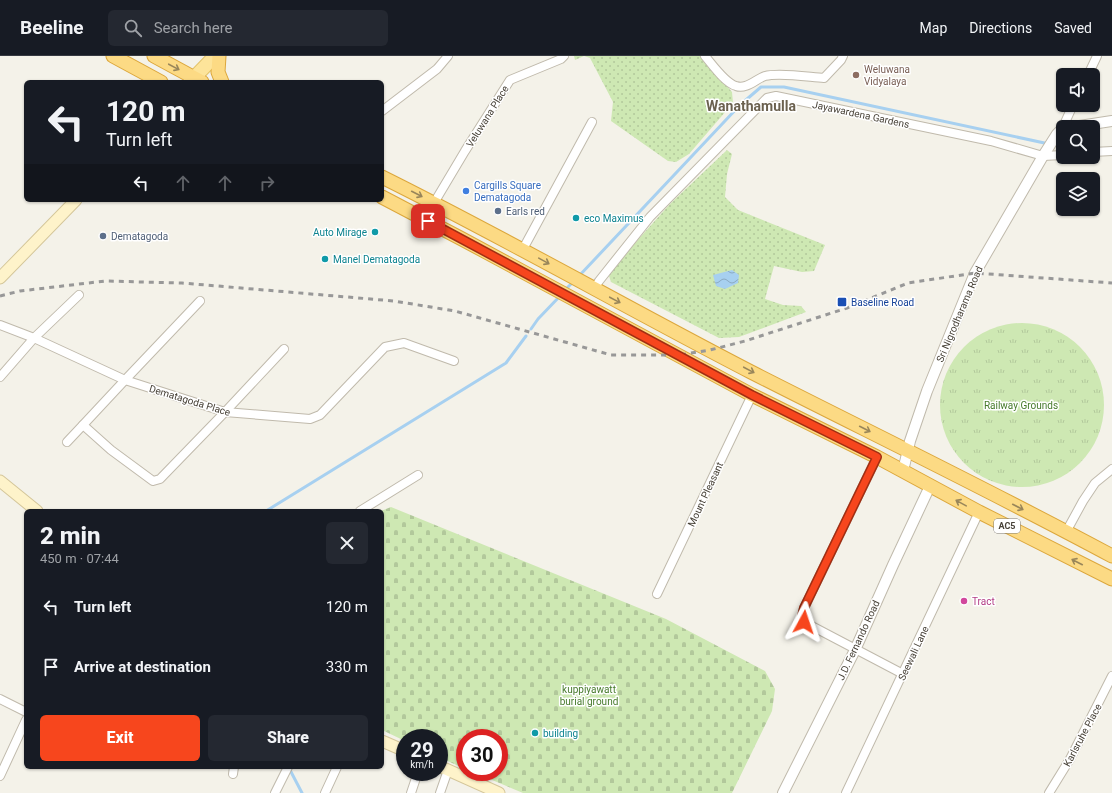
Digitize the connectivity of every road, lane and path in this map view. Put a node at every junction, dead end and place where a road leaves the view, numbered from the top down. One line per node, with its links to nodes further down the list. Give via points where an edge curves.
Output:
1 (113, 56): 11 (highway)
2 (154, 56): 13 (highway, one-way to 13)
3 (215, 56): 14 (main road)
4 (219, 56): 15 (highway, via 218,72)
5 (448, 56): 16 (street, via 437,69)
6 (564, 56): 28 (street, Veluwana Place, via 510,80)
7 (705, 56): 8 (street, via 731,84 738,87 746,86 765,76 824,78)
8 (843, 56)
9 (1097, 56): 10 (street)
10 (1091, 68)
11 (144, 77): 12 (highway)
12 (154, 80)
13 (194, 80)
14 (197, 80)
15 (221, 80)
16 (384, 109)
17 (592, 122): 29 (street)
18 (1112, 122): 19 (street)
19 (1100, 124)
20 (1056, 136): 23 (street, Sri Nigrodharama Road)
21 (1112, 151): 22 (street)
22 (1100, 152)
23 (1044, 153): 24 (street, Jayawardena Gardens); 31 (street, Jayawardena Gardens, via 776,96 767,98 650,217); 44 (street, Sri Nigrodharama Road, via 975,273 927,391)
24 (1056, 154)
25 (384, 178): 28 (highway, AC5, one-way to 28)
26 (384, 199): 40 (highway, AC5)
27 (74, 202): 30 (main road)
28 (434, 203): 29 (highway, AC5)
29 (523, 249): 31 (highway, AC5, one-way to 31)
30 (0, 278)
31 (594, 288): 44 (highway, AC5, one-way to 44)
32 (79, 295): 35 (street)
33 (200, 301): 39 (street)
34 (0, 326): 35 (street, Dematagoda Place)
35 (34, 338): 38 (street); 39 (street, Dematagoda Place)
36 (284, 349): 41 (street)
37 (454, 361): 41 (street, Dematagoda Place, via 404,343 385,347 320,415 310,420)
38 (0, 377)
39 (125, 380): 41 (street, Dematagoda Place); 42 (street)
40 (752, 395): 45 (highway, AC5); 57 (street, Mount Pleasant)
41 (225, 412): 42 (street, via 160,479 153,481 111,450)
42 (83, 425): 43 (street)
43 (67, 442)
44 (908, 451): 47 (street, Sri Nigrodharama Road); 54 (highway, AC5, one-way to 54)
45 (877, 457): 47 (highway, AC5); 58 (street, via 802,616 804,622)
46 (1112, 469): 54 (street, via 1095,483)
47 (903, 471): 50 (highway, AC5)
48 (418, 475): 52 (street)
49 (0, 481): 51 (main road)
50 (930, 486): 53 (highway, AC5, one-way to 50); 58 (street, J.D. Fernando Road)
51 (35, 509)
52 (363, 509)
53 (979, 512): 56 (highway, AC5, one-way to 53); 59 (street, Seewali Lane)
54 (1066, 532): 55 (highway, AC5)
55 (1112, 556)
56 (1112, 579)
57 (658, 594)
58 (855, 650): 59 (street); 77 (street, J.D. Fernando Road)
59 (903, 674): 78 (street, Seewali Lane)
60 (1112, 676): 79 (street, Karlsruhe Place, via 1070,759)
61 (0, 699): 62 (street)
62 (24, 711)
63 (24, 724): 69 (street)
64 (384, 742): 65 (main road)
65 (396, 747)
66 (336, 769): 73 (street)
67 (286, 770): 72 (street)
68 (448, 770): 76 (main road)
69 (0, 776)
70 (415, 781): 74 (street)
71 (441, 781): 75 (street)
72 (275, 793)
73 (325, 793)
74 (411, 793)
75 (440, 793)
76 (499, 793)
77 (783, 793)
78 (846, 793)
79 (1049, 793)

